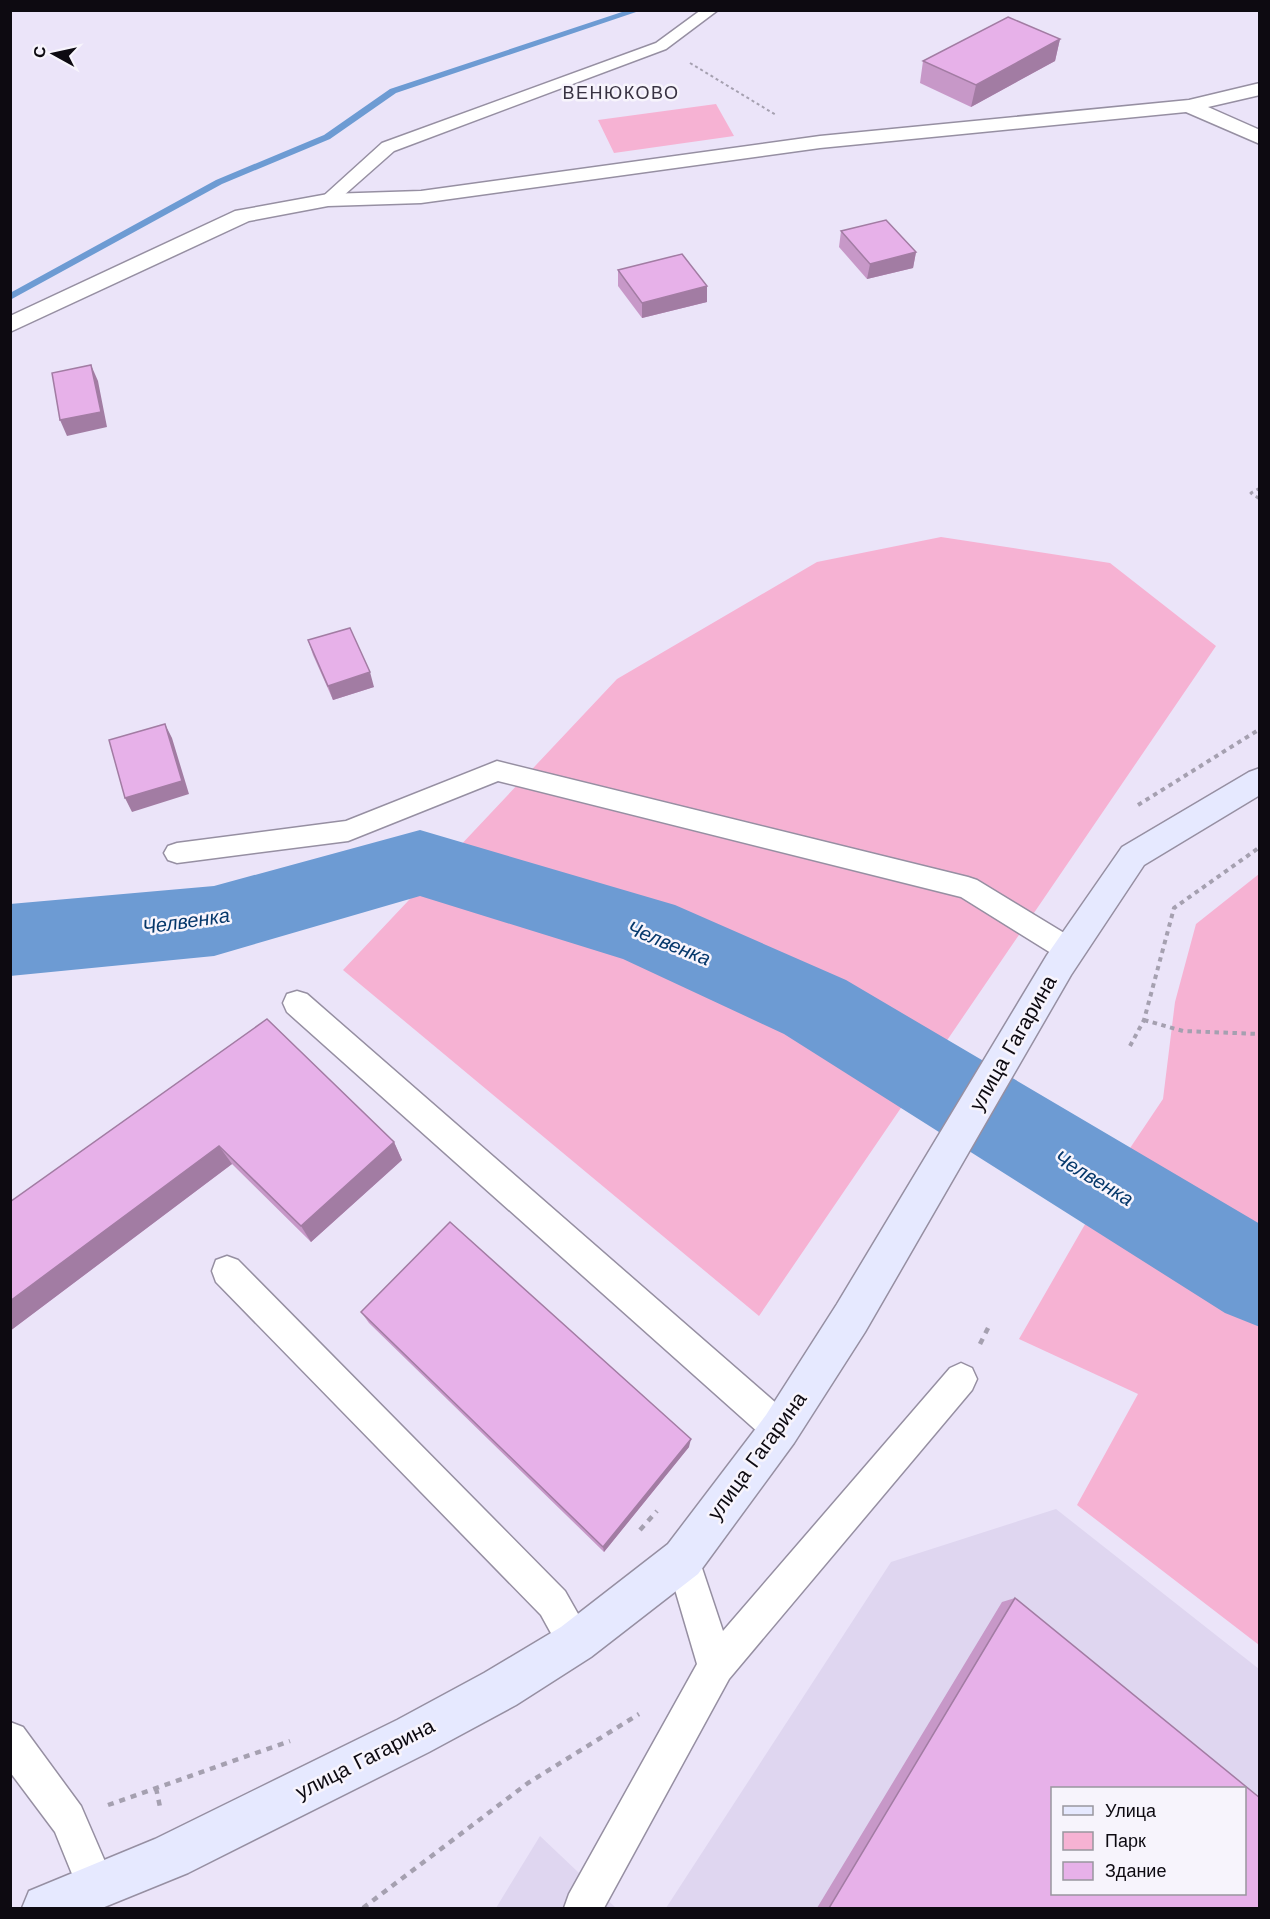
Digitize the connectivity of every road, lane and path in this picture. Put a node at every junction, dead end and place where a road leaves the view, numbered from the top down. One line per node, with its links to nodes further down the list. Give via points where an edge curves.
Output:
1 (711, 10): 2 (lane)
2 (661, 45): 6 (path); 7 (lane, via 388,147)
3 (1260, 89): 4 (street)
4 (1189, 106): 5 (street); 6 (street)
5 (1260, 138)
6 (820, 142): 7 (street, via 421,197)
7 (328, 200): 8 (street, via 243,216)
8 (10, 325)
9 (1260, 488): 10 (path, via 1251,493)
10 (1260, 499)
11 (1260, 780): 14 (main road, улица Гагарина, via 1133,855)
12 (1260, 847): 16 (path, via 1174,908)
13 (177, 854): 14 (lane, via 348,831 497,771 968,888)
14 (1064, 957): 21 (main road, улица Гагарина, via 851,1318)
15 (297, 1003): 21 (lane)
16 (1144, 1020): 17 (path, via 1183,1031); 18 (path)
17 (1260, 1034)
18 (1130, 1046)
19 (227, 1271): 25 (lane, via 553,1603)
20 (961, 1379): 26 (lane)
21 (780, 1429): 24 (main road, улица Гагарина)
22 (659, 1509): 23 (path)
23 (635, 1536)
24 (683, 1559): 25 (main road, улица Гагарина); 26 (lane)
25 (576, 1642): 31 (main road, улица Гагарина, via 412,1736 171,1856)
26 (716, 1666): 34 (lane)
27 (647, 1709): 33 (path, via 528,1783)
28 (298, 1738): 30 (path)
29 (10, 1740): 30 (lane)
30 (68, 1819): 31 (lane)
31 (97, 1887): 32 (main road, улица Гагарина)
32 (46, 1908)
33 (363, 1908)
34 (583, 1908)

